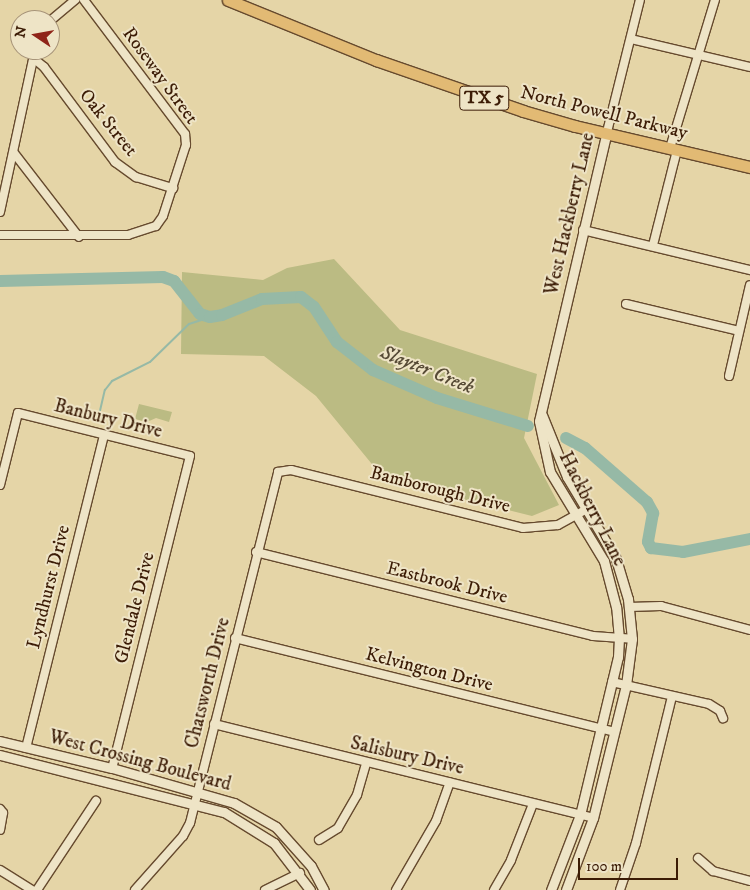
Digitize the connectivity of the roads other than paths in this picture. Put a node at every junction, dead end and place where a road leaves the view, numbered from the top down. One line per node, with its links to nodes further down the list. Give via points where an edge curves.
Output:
1 (75, 0): 6 (street)
2 (84, 0): 16 (street, Roseway Street, via 185,134 186,146)
3 (228, 0): 12 (main road, North Powell Parkway / TX 5, via 420,77 560,122)
4 (640, 0): 7 (street, West Hackberry Lane)
5 (716, 0): 8 (street)
6 (60, 13)
7 (630, 38): 8 (street); 12 (street, West Hackberry Lane)
8 (701, 54): 11 (street); 13 (street)
9 (33, 60): 14 (street)
10 (39, 60): 16 (street, Oak Street, via 116,162 131,174)
11 (750, 67)
12 (607, 132): 13 (main road, North Powell Parkway / TX 5); 18 (street, West Hackberry Lane)
13 (674, 149): 15 (main road, North Powell Parkway / TX 5); 21 (street)
14 (14, 153): 17 (street); 20 (street)
15 (750, 167)
16 (172, 188): 20 (street, Roseway Street, via 156,226 128,235)
17 (0, 212)
18 (583, 230): 21 (street); 27 (street, West Hackberry Lane)
19 (0, 235): 20 (street, Roseway Street)
20 (80, 237)
21 (653, 245): 22 (street)
22 (750, 270)
23 (750, 284): 25 (street)
24 (626, 304): 25 (street)
25 (739, 331): 26 (street)
26 (729, 376)
27 (541, 407): 32 (street, Hackberry Lane, via 564,471); 33 (street, Hackberry Lane, via 539,427 544,454 558,488)
28 (104, 435): 29 (street, Banbury Drive); 31 (street, Banbury Drive, via 18,413); 48 (street, Lyndhurst Drive)
29 (190, 456): 51 (street, Glendale Drive)
30 (283, 469): 33 (street, Bamborough Drive, via 523,528 558,524); 34 (street, Chatsworth Drive, via 275,477)
31 (0, 485)
32 (587, 509): 33 (street, Bamborough Drive); 35 (street, Hackberry Lane, via 616,559)
33 (576, 516): 38 (street, Hackberry Lane, via 604,561 616,607)
34 (256, 552): 37 (street, Chatsworth Drive); 38 (street, Eastbrook Drive, via 593,636)
35 (629, 607): 36 (street, via 661,606); 39 (street, Hackberry Lane)
36 (750, 630)
37 (235, 638): 44 (street, Chatsworth Drive); 45 (street, Kelvington Drive)
38 (620, 639): 39 (street, Eastbrook Drive); 40 (street, Hackberry Lane)
39 (632, 639): 41 (street, Hackberry Lane)
40 (612, 682): 41 (street); 45 (street, Hackberry Lane)
41 (626, 685): 42 (street); 46 (street, Hackberry Lane)
42 (672, 696): 43 (street, via 710,704 720,711); 76 (street, via 636,843)
43 (723, 718)
44 (214, 724): 50 (street, Salisbury Drive); 53 (street, Chatsworth Drive)
45 (601, 729): 46 (street, Kelvington Drive); 58 (street, Hackberry Lane)
46 (614, 732): 59 (street, Hackberry Lane)
47 (0, 741): 48 (street, West Crossing Boulevard)
48 (26, 748): 51 (street, West Crossing Boulevard)
49 (0, 754): 55 (street, West Crossing Boulevard)
50 (366, 763): 52 (street, Salisbury Drive); 61 (street, via 357,795 338,828)
51 (112, 768): 53 (street, West Crossing Boulevard)
52 (450, 782): 56 (street, Salisbury Drive); 72 (street, via 436,821)
53 (198, 792): 55 (street, Chatsworth Drive); 71 (street, West Crossing Boulevard, via 234,803 276,827 310,866)
54 (96, 801): 67 (street)
55 (195, 804): 64 (street, West Crossing Boulevard, via 224,812 264,835); 68 (street, Chatsworth Drive, via 183,836)
56 (533, 804): 58 (street, Salisbury Drive); 73 (street, via 511,860)
57 (0, 809): 60 (street, via 3,819)
58 (580, 815): 59 (street, Salisbury Drive); 74 (street, Hackberry Lane)
59 (593, 818): 75 (street, Hackberry Lane)
60 (0, 830)
61 (319, 840)
62 (698, 858): 65 (street, via 713,871)
63 (0, 870): 66 (street)
64 (300, 873): 69 (street); 70 (street, West Crossing Boulevard)
65 (750, 881)
66 (32, 890)
67 (37, 890)
68 (135, 890)
69 (265, 890)
70 (310, 890)
71 (324, 890)
72 (396, 890)
73 (494, 890)
74 (551, 890)
75 (566, 890)
76 (620, 890)

